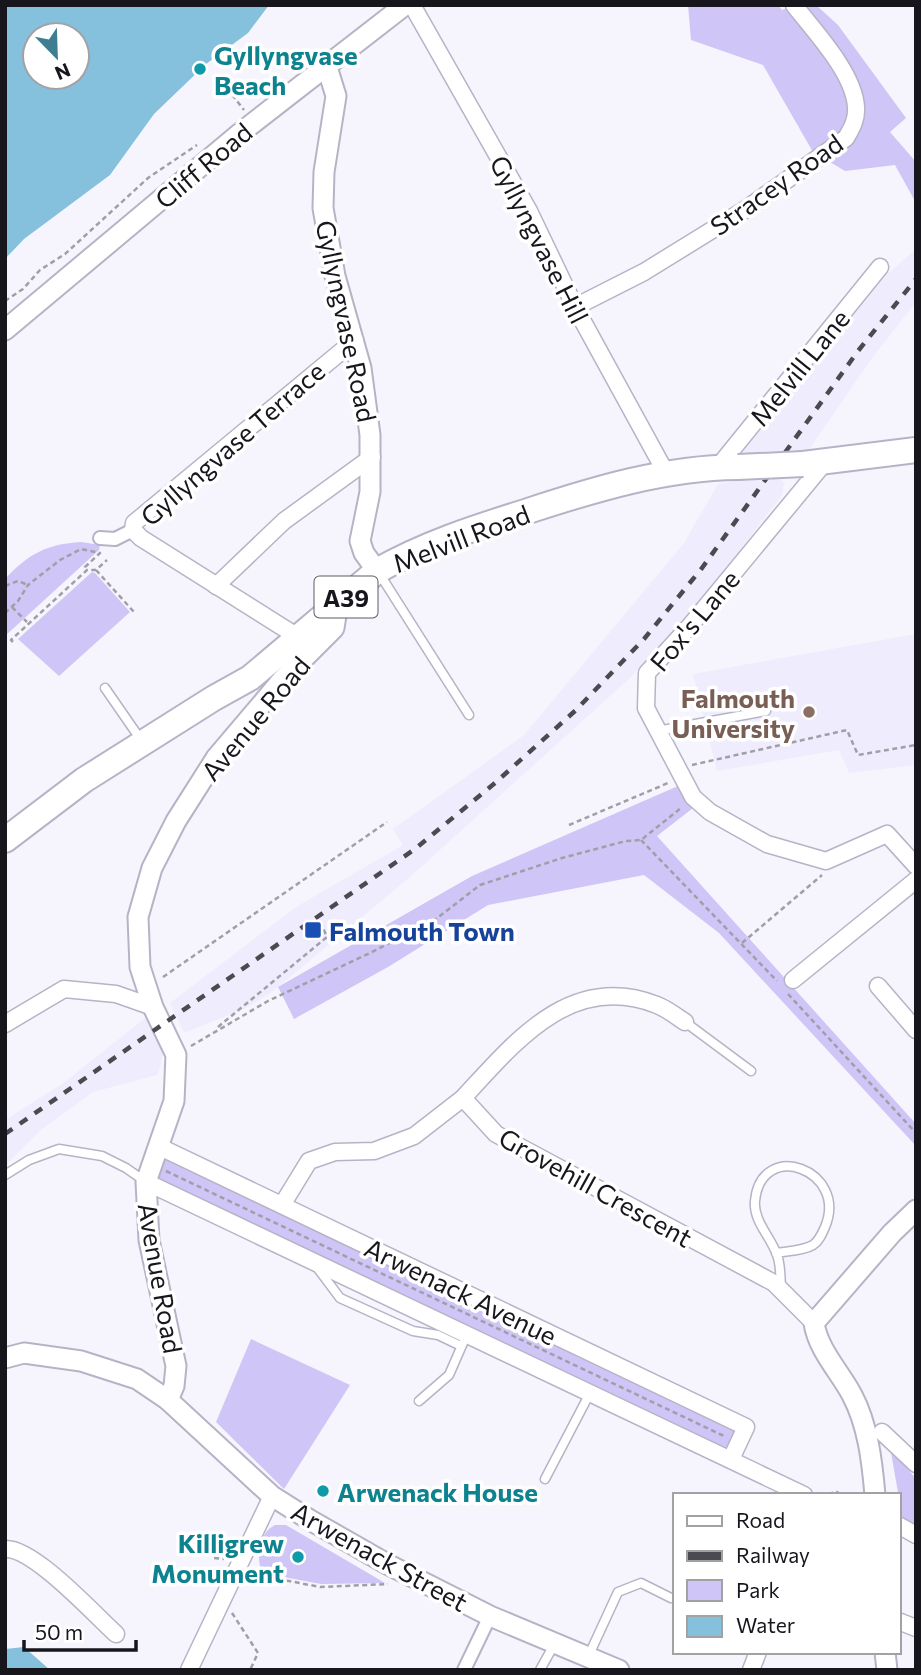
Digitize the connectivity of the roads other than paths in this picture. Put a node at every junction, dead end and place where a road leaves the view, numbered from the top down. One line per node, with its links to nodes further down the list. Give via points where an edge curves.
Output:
1 (405, 5): 4 (street, Cliff Road)
2 (412, 5): 6 (street, Gyllyngvase Hill, via 529,211)
3 (794, 5): 6 (street, Stracey Road, via 853,88 855,122 846,138 746,209 644,272)
4 (327, 67): 7 (street, Cliff Road, via 248,126); 8 (street, Gyllyngvase Road, via 336,96 323,208 335,276)
5 (880, 267): 12 (street, Melvill Lane)
6 (575, 307): 13 (street, Gyllyngvase Hill)
7 (5, 330)
8 (355, 340): 10 (street, Gyllyngvase Road); 14 (street, Gyllyngvase Terrace, via 138,518)
9 (916, 450): 11 (main road, Melvill Road / A39)
10 (372, 457): 16 (street, Gyllyngvase Road, via 360,541); 17 (street, via 284,521)
11 (814, 462): 12 (main road, Melvill Road / A39, bridge); 23 (street, Fox's Lane, via 689,627 647,673 646,708)
12 (728, 467): 13 (main road, Melvill Road / A39)
13 (666, 473): 16 (main road, Melvill Road / A39, via 616,483 453,535)
14 (133, 530): 15 (street, via 115,539); 17 (street, Gyllyngvase Terrace)
15 (100, 538)
16 (377, 571): 18 (main road, Melvill Road / A39); 22 (lane)
17 (216, 586): 19 (street, Gyllyngvase Terrace)
18 (338, 603): 19 (main road, Melvill Road / A39); 30 (street, Avenue Road, via 334,628 282,680 216,758 152,868 138,917 140,967)
19 (298, 637): 24 (main road, Melvill Road / A39, via 250,678)
20 (105, 688): 24 (lane)
21 (766, 711): 23 (lane)
22 (469, 715)
23 (657, 731): 26 (street, Fox's Lane, via 693,797 710,812 767,844 827,860 887,834)
24 (143, 744): 25 (main road, Melvill Road / A39, via 84,780)
25 (5, 840)
26 (916, 866)
27 (916, 880): 28 (street)
28 (793, 980)
29 (878, 986): 33 (street)
30 (153, 1007): 32 (street, via 116,994 64,989); 36 (street, Avenue Road, via 176,1055 174,1101)
31 (685, 1022): 34 (lane); 35 (street, via 659,1005 629,997 596,997 564,1006 515,1041)
32 (5, 1024)
33 (916, 1030)
34 (751, 1071)
35 (463, 1098): 38 (street, via 414,1136 374,1151 335,1152 309,1161); 41 (street, Grovehill Crescent, via 484,1123 509,1142)
36 (152, 1164): 37 (lane, via 127,1168 102,1156 58,1149); 38 (street, Arwenack Avenue); 43 (street, Arwenack Avenue, via 313,1262); 46 (street, Avenue Road, via 149,1240 176,1366)
37 (5, 1175)
38 (282, 1205): 49 (street, Arwenack Avenue, via 746,1427)
39 (916, 1210): 42 (street)
40 (776, 1253): 40 (lane, via 755,1213 755,1196 770,1171 792,1165 824,1187 831,1212 813,1245); 41 (lane)
41 (781, 1290): 42 (street, Grovehill Crescent)
42 (814, 1323): 53 (street, via 821,1346 862,1419)
43 (464, 1340): 45 (street, Arwenack Avenue); 47 (lane, via 449,1375)
44 (14, 1355): 46 (street, Arwenack Street, via 81,1361 137,1379)
45 (590, 1393): 49 (street, Arwenack Avenue); 51 (lane)
46 (167, 1400): 54 (street, Arwenack Street)
47 (419, 1401)
48 (881, 1432): 50 (street)
49 (731, 1460): 52 (street, Arwenack Avenue)
50 (916, 1464)
51 (545, 1479)
52 (800, 1493)
53 (875, 1493)
54 (272, 1496): 59 (street, Arwenack Street); 63 (street)
55 (900, 1526): 56 (street)
56 (916, 1535)
57 (5, 1549): 60 (street, via 36,1560)
58 (671, 1598): 62 (lane, via 641,1583 618,1592)
59 (490, 1616): 61 (street, Arwenack Street); 64 (street)
60 (116, 1634)
61 (555, 1643): 62 (street, Arwenack Street); 65 (lane)
62 (588, 1657): 66 (street, Arwenack Street)
63 (189, 1670)
64 (464, 1670)
65 (540, 1670)
66 (619, 1670)

